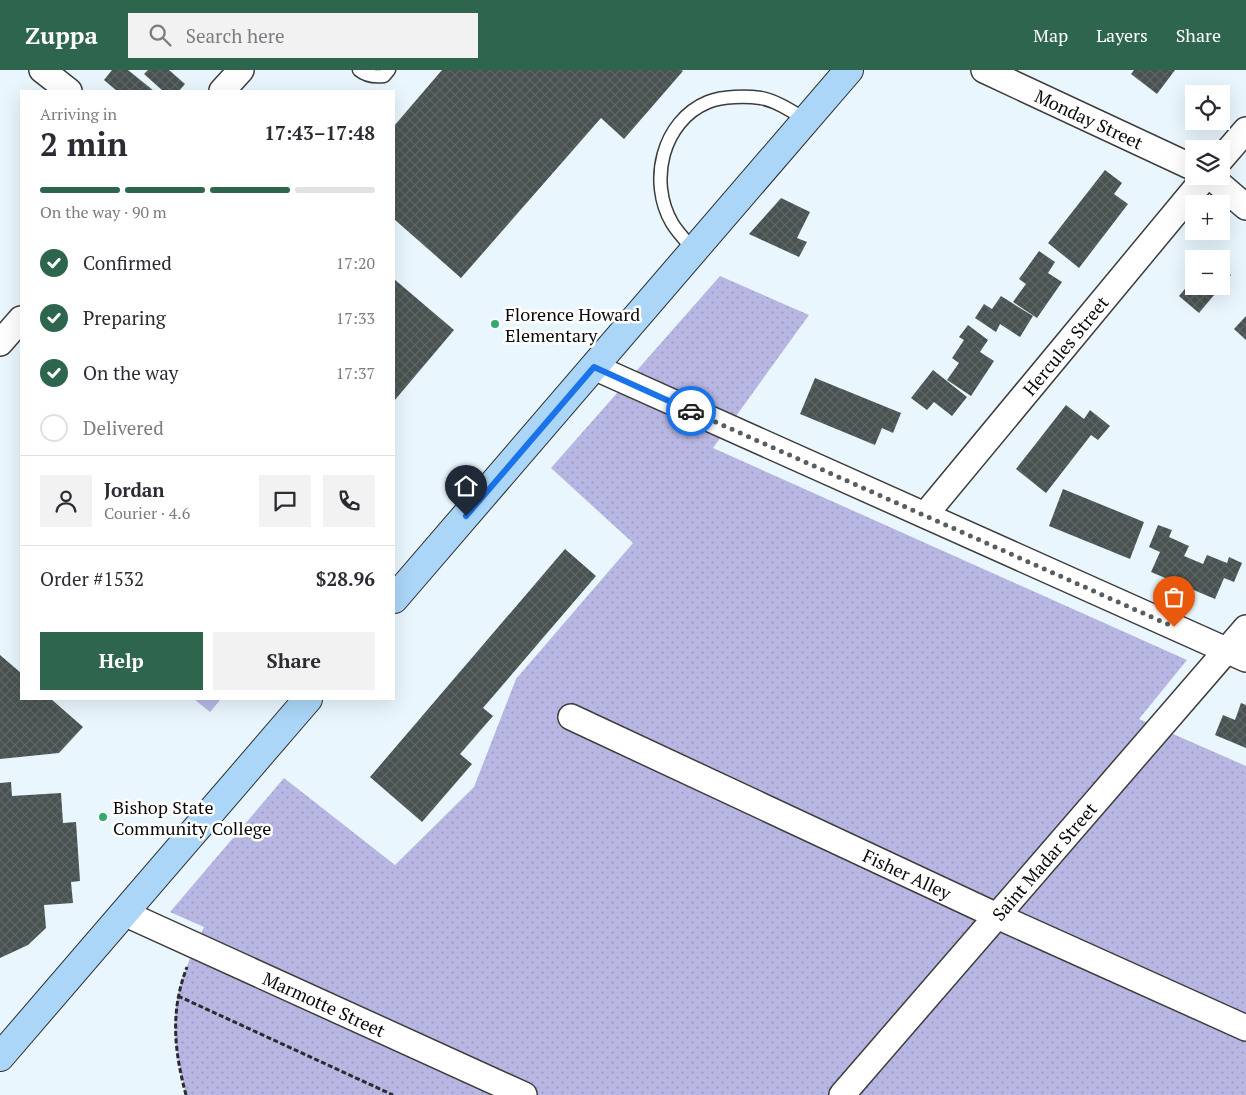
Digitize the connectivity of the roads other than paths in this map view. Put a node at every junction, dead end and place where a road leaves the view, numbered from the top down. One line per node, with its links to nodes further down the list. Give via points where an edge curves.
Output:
1 (42, 70): 7 (street)
2 (240, 70): 8 (street)
3 (360, 70): 4 (lane, via 376,77 384,76)
4 (389, 70)
5 (850, 70): 9 (main road)
6 (984, 70): 12 (street, Monday Street)
7 (68, 90)
8 (223, 90)
9 (806, 120): 16 (main road); 16 (lane, via 763,98 747,97 709,102 680,122 670,137 660,166 661,188 672,224)
10 (1246, 130): 11 (street)
11 (1230, 149)
12 (1185, 164)
13 (1200, 185): 20 (street, Hercules Street)
14 (1219, 185): 15 (street)
15 (1246, 207)
16 (694, 250): 19 (main road)
17 (20, 320): 18 (street)
18 (0, 343)
19 (594, 367): 20 (street); 21 (main road)
20 (925, 515): 23 (street)
21 (395, 599)
22 (1246, 628): 23 (street, Saint Madar Street)
23 (1236, 654): 27 (street, Saint Madar Street)
24 (307, 700): 26 (main road)
25 (571, 717): 27 (street, Fisher Alley)
26 (124, 912): 29 (main road); 30 (street, Marmotte Street)
27 (997, 916): 28 (street, Fisher Alley); 31 (street, Saint Madar Street)
28 (1246, 1028)
29 (0, 1057)
30 (524, 1095)
31 (842, 1095)

